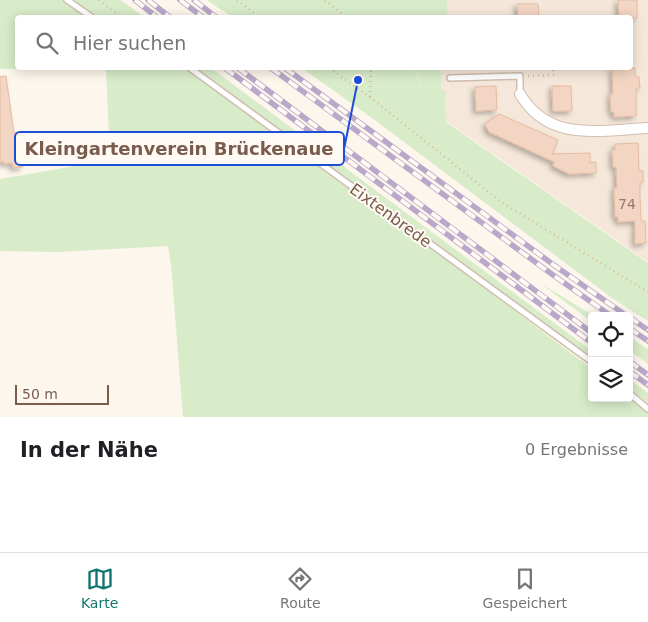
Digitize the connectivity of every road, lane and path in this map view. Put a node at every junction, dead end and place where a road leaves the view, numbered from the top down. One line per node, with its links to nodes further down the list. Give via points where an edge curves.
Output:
1 (67, 0): 5 (lane)
2 (99, 0): 6 (path)
3 (237, 0): 7 (path)
4 (325, 0): 8 (path)
5 (90, 15)
6 (118, 15)
7 (257, 15)
8 (343, 15)
9 (193, 70): 19 (lane, Eixtenbrede)
10 (332, 70): 16 (path)
11 (371, 70): 16 (path)
12 (553, 70): 13 (path, via 554,75)
13 (520, 76): 14 (lane); 15 (lane)
14 (450, 78)
15 (520, 94): 17 (street, via 538,116 560,128 581,131)
16 (370, 97): 18 (path, via 501,202)
17 (648, 128)
18 (648, 292)
19 (588, 359)
20 (633, 397): 21 (lane)
21 (648, 409)

